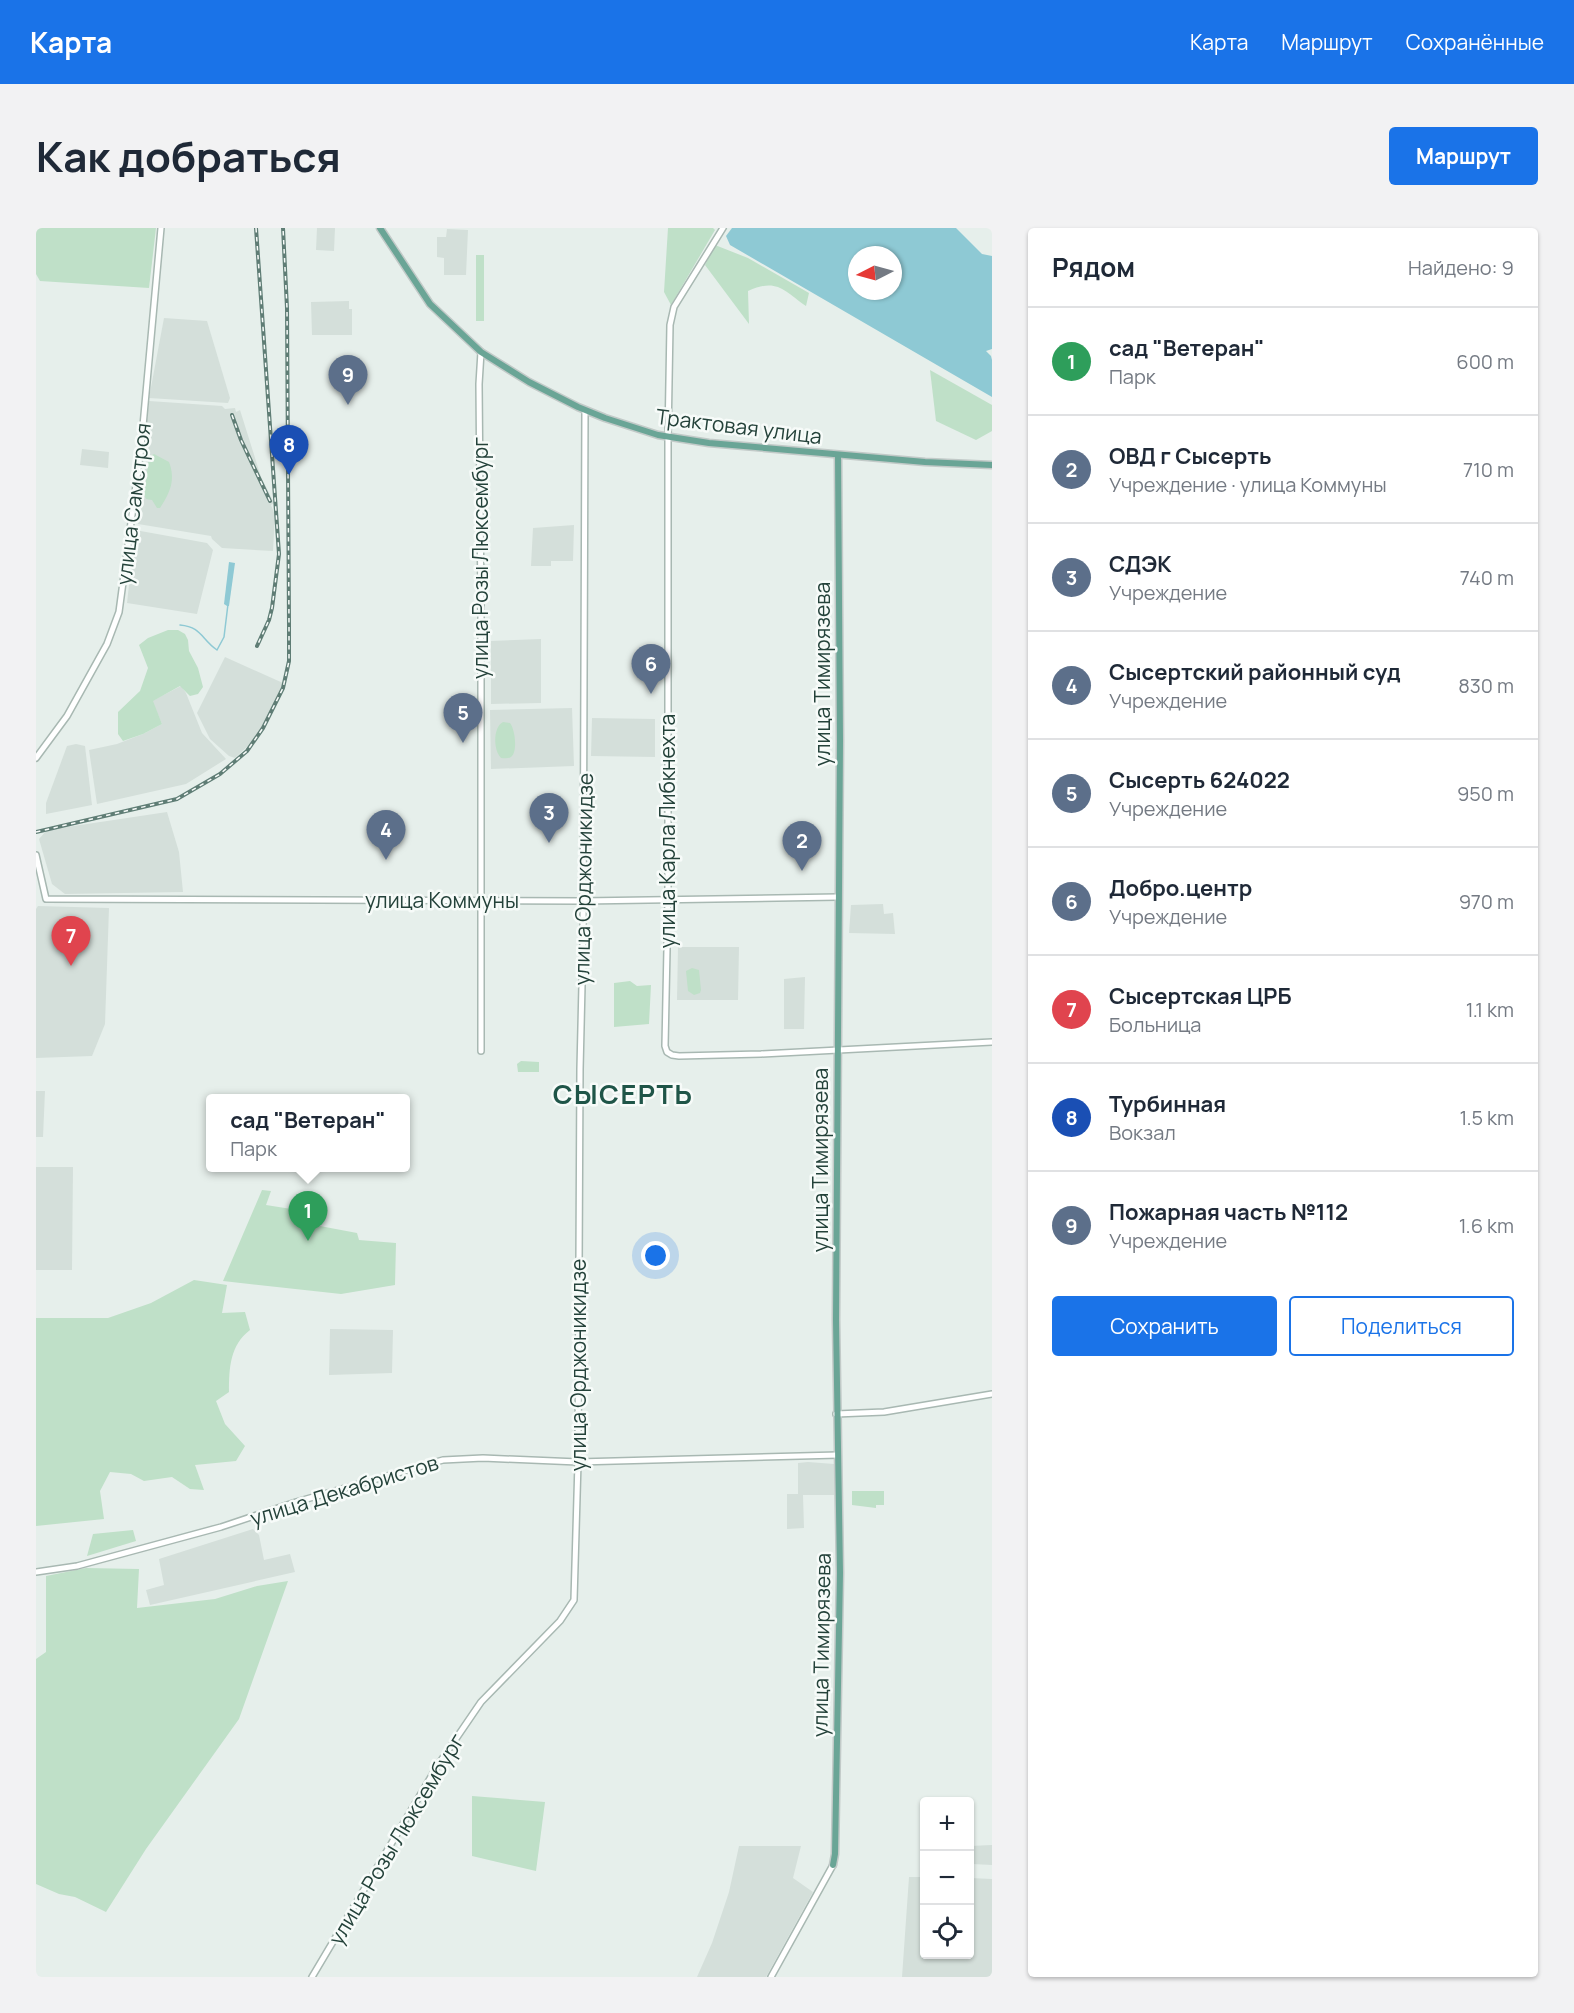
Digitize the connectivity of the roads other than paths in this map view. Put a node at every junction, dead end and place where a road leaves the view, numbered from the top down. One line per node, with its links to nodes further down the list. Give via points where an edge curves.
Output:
1 (161, 228): 9 (street, улица Самстроя, via 141,448 119,612 107,644 67,716)
2 (380, 228): 4 (main road, Трактовая улица, via 430,304)
3 (723, 228): 6 (street, улица Карла Либкнехта, via 674,307 670,325)
4 (481, 352): 5 (main road, Трактовая улица); 13 (street, улица Розы Люксембург)
5 (585, 410): 6 (main road, Трактовая улица); 14 (street, улица Орджоникидзе)
6 (668, 437): 7 (main road, Трактовая улица); 12 (street, улица Карла Либкнехта)
7 (838, 454): 8 (main road, Трактовая улица); 11 (main road, улица Тимирязева)
8 (992, 465)
9 (36, 758)
10 (36, 855): 13 (street, улица Коммуны, via 46,899)
11 (838, 897): 12 (street, улица Коммуны); 16 (main road, улица Тимирязева)
12 (668, 900): 14 (street, улица Коммуны); 16 (street, улица Карла Либкнехта, via 667,1052 725,1055)
13 (481, 901): 14 (street, улица Коммуны); 17 (street, улица Розы Люксембург)
14 (583, 901): 21 (street, улица Орджоникидзе)
15 (992, 1042): 16 (street)
16 (837, 1050): 19 (main road, улица Тимирязева)
17 (482, 1051)
18 (992, 1394): 19 (street, via 884,1412)
19 (837, 1414): 20 (main road, улица Тимирязева)
20 (838, 1455): 21 (street, улица Декабристов); 24 (main road, улица Тимирязева, via 840,1574)
21 (578, 1462): 22 (street, улица Декабристов, via 483,1458 434,1461 221,1527 77,1566); 23 (street, улица Орджоникидзе)
22 (36, 1572)
23 (574, 1600): 25 (street, улица Розы Люксембург, via 560,1621 481,1702 438,1765)
24 (833, 1865): 26 (street)
25 (312, 1977)
26 (771, 1977)

